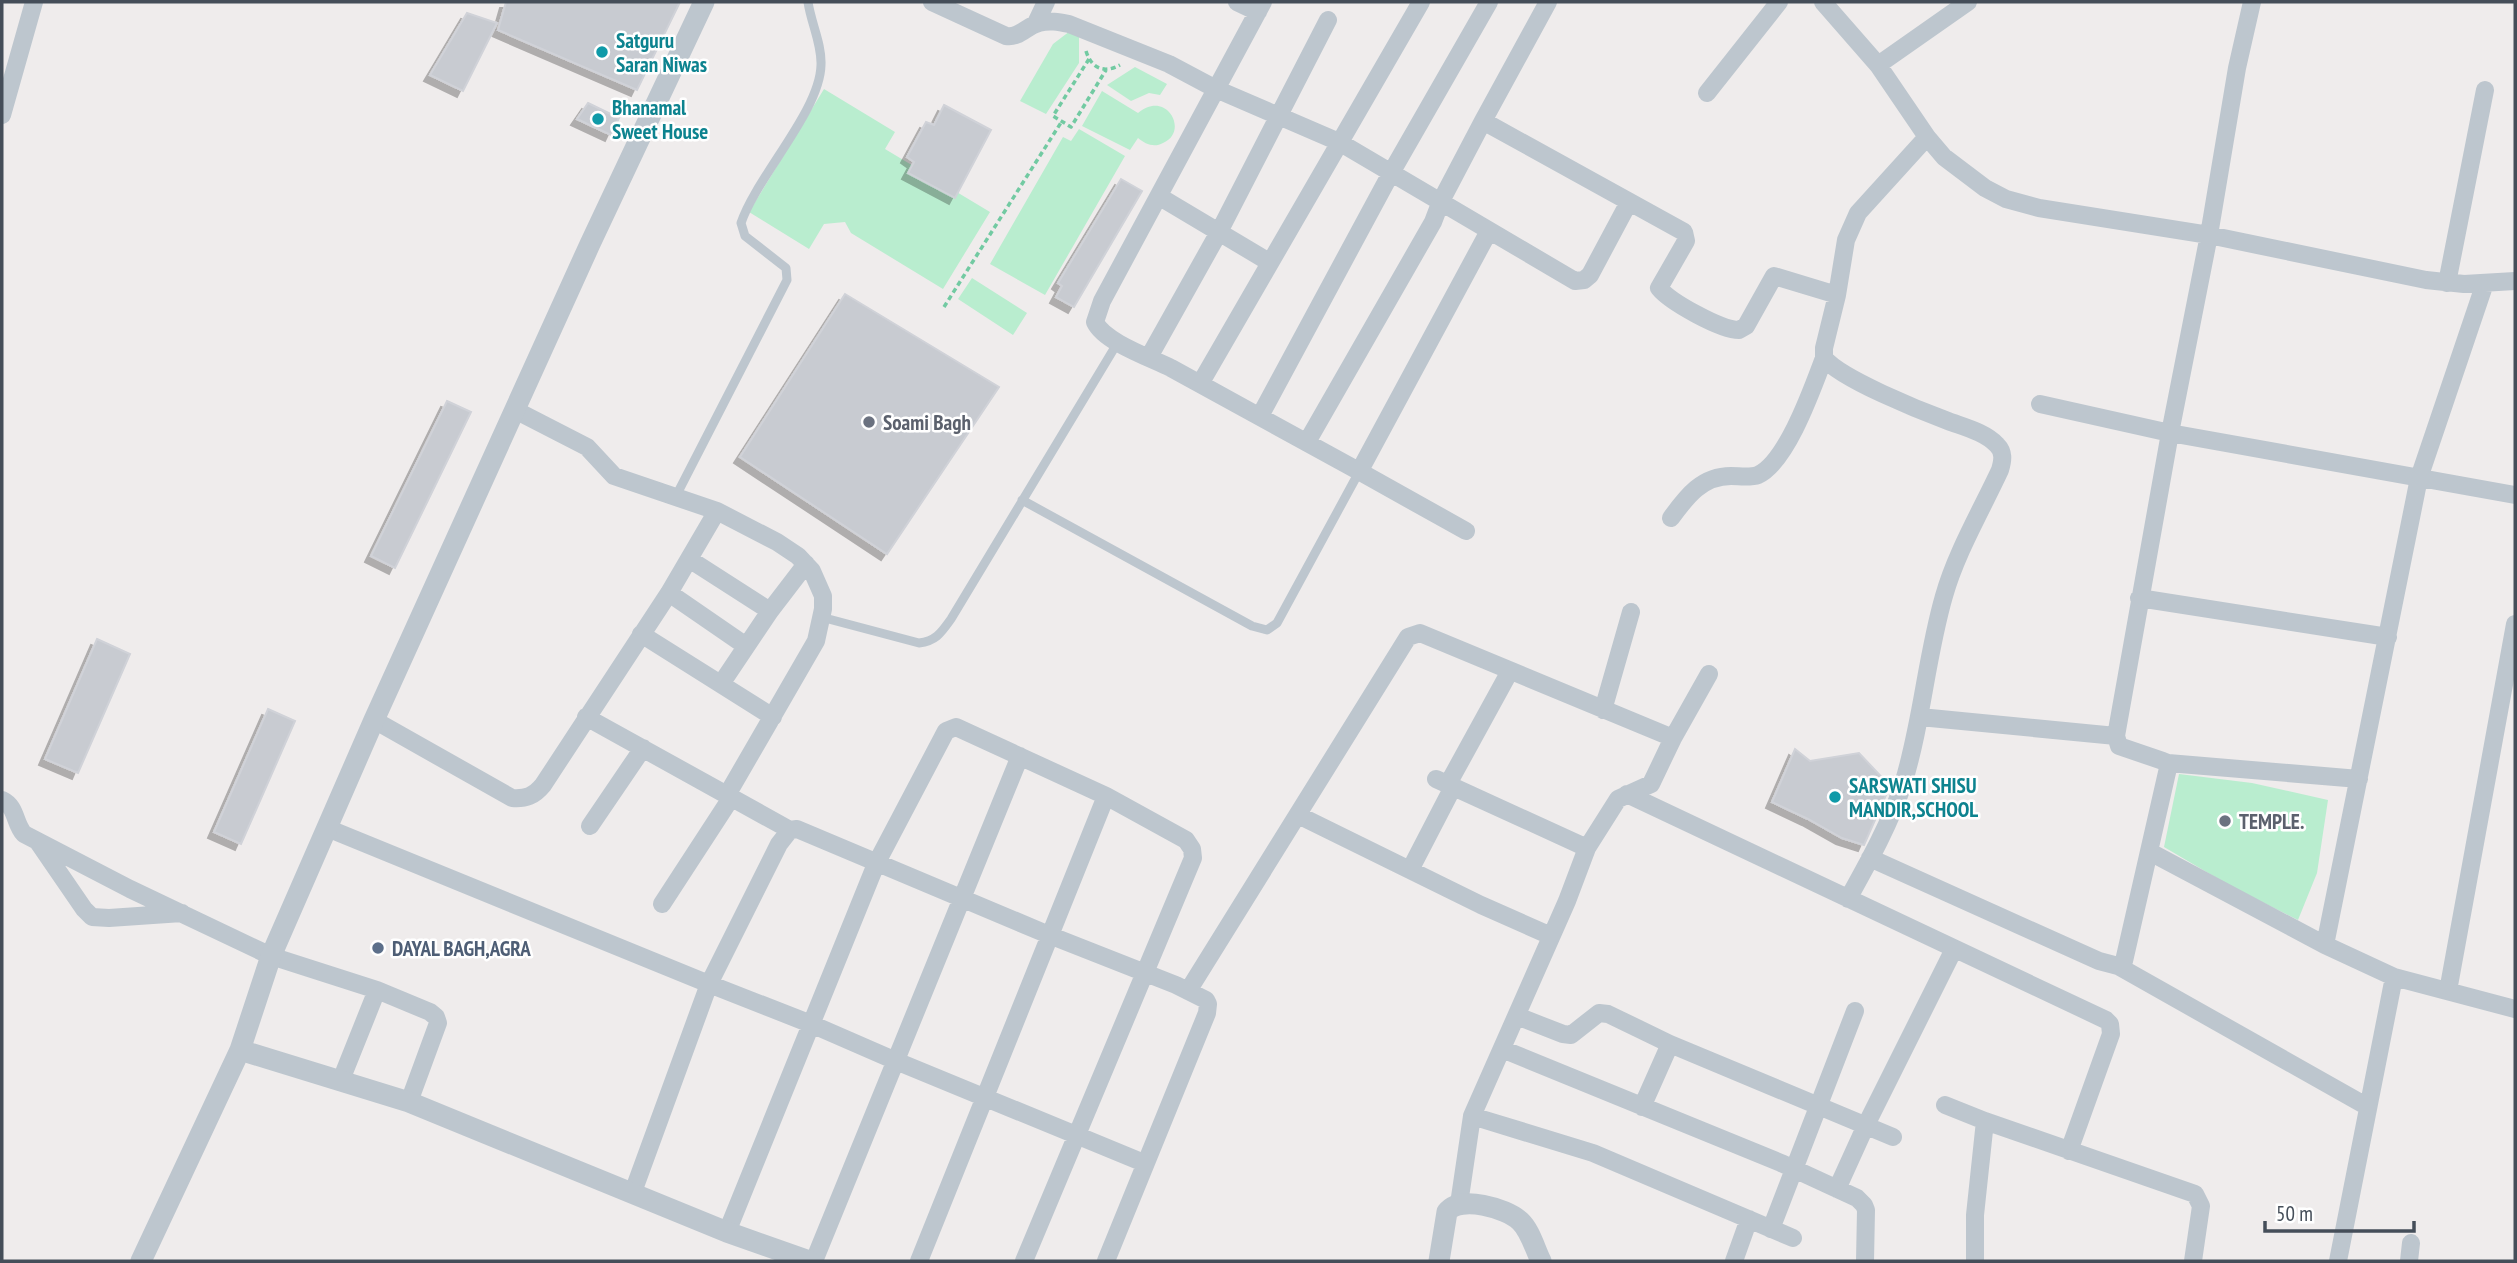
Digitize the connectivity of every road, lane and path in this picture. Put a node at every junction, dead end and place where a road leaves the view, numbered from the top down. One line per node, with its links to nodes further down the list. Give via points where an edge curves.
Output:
1 (34, 2): 25 (street)
2 (704, 2): 49 (street)
3 (808, 2): 56 (lane, via 821,58 819,79 751,200 741,228 786,268 787,280)
4 (932, 2): 16 (street, via 1006,36 1016,36)
5 (1046, 2): 16 (street)
6 (1237, 2): 14 (street)
7 (1421, 2): 30 (street)
8 (1489, 2): 31 (street)
9 (1548, 2): 28 (street)
10 (1779, 2): 24 (street)
11 (1823, 2): 20 (street)
12 (1968, 2): 20 (street)
13 (2252, 2): 37 (street, via 2236,68)
14 (1261, 7): 22 (street)
15 (1328, 20): 26 (street)
16 (1036, 23): 17 (street, via 1069,24)
17 (1126, 47): 21 (path, via 1121,64); 22 (street)
18 (1086, 51): 19 (path)
19 (1088, 59): 21 (path); 27 (path, via 1054,116)
20 (1878, 65): 29 (street)
21 (1106, 70): 27 (path, via 1071,127)
22 (1216, 89): 26 (street); 32 (street)
23 (2485, 90): 40 (street)
24 (1707, 93)
25 (2, 115)
26 (1278, 116): 30 (street); 36 (street)
27 (1062, 121): 43 (path)
28 (1483, 121): 33 (street); 34 (street)
29 (1927, 137): 37 (street, via 1957,169 2007,199); 42 (street, via 1852,223)
30 (1339, 142): 31 (street); 38 (street)
31 (1391, 173): 33 (street); 50 (street)
32 (1160, 197): 36 (street); 44 (street, via 1096,314 1101,332)
33 (1441, 201): 35 (street); 52 (street)
34 (1629, 202): 35 (street, via 1590,275 1580,282); 42 (street, via 1686,235 1659,285 1661,291 1728,329 1746,326 1774,276)
35 (1489, 231): 53 (street)
36 (1219, 232): 38 (street); 45 (street)
37 (2209, 235): 40 (street); 51 (street)
38 (1269, 262): 47 (street)
39 (2515, 281): 41 (street)
40 (2446, 283): 41 (street)
41 (2485, 284): 54 (street)
42 (1836, 295): 46 (street)
43 (944, 307)
44 (1118, 342): 45 (street); 57 (lane)
45 (1149, 357): 47 (street)
46 (1824, 358): 59 (street, via 1795,430 1764,471 1709,479); 78 (street, via 1912,408 1975,431 2002,453 2000,470 1943,598)
47 (1200, 384): 50 (street)
48 (2039, 404): 51 (street)
49 (515, 410): 56 (street, via 587,447 614,476); 79 (street)
50 (1260, 416): 52 (street)
51 (2170, 433): 54 (street); 64 (street)
52 (1307, 442): 53 (street)
53 (1359, 472): 57 (lane, via 1278,623 1268,630 1252,626); 60 (street)
54 (2419, 478): 55 (street); 70 (street)
55 (2515, 495)
56 (676, 496): 58 (street)
57 (1023, 500): 67 (lane, via 951,619 932,641 919,643)
58 (717, 511): 61 (street); 62 (street, via 777,542)
59 (1671, 518)
60 (1466, 531)
61 (689, 559): 63 (street); 65 (street)
62 (806, 564): 65 (street); 67 (street, via 822,596)
63 (669, 593): 69 (street); 71 (street)
64 (2139, 598): 70 (street); 80 (street)
65 (770, 611): 71 (street)
66 (1631, 612): 75 (street)
67 (821, 617): 77 (street, via 816,640)
68 (2515, 624): 116 (street)
69 (641, 634): 74 (street); 76 (street)
70 (2388, 637): 85 (street)
71 (746, 646): 74 (street)
72 (1510, 671): 75 (street); 86 (street); 91 (street, via 1420,634 1408,637)
73 (1709, 674): 81 (street)
74 (721, 684): 77 (street)
75 (1603, 710): 81 (street)
76 (586, 717): 79 (street, via 543,785 523,799 512,798); 82 (street)
77 (774, 717): 89 (street)
78 (1920, 717): 80 (street); 98 (street, via 1903,786)
79 (374, 720): 93 (street)
80 (2116, 736): 84 (street, via 2123,749)
81 (1673, 738): 87 (street, via 1651,784)
82 (643, 748): 89 (street); 92 (street)
83 (1020, 757): 88 (street); 99 (street, via 960,728 949,728); 101 (street)
84 (2168, 763): 85 (street); 97 (street)
85 (2359, 779): 107 (street)
86 (1445, 783): 96 (street); 100 (street)
87 (1627, 794): 96 (street, via 1612,807); 102 (street)
88 (1106, 796): 105 (street); 111 (street, via 1186,840 1192,849 1193,858)
89 (729, 797): 94 (street); 103 (street)
90 (2, 800): 95 (street, via 12,807 21,832)
91 (1298, 815): 100 (street); 115 (street)
92 (590, 826)
93 (327, 828): 109 (street); 113 (street)
94 (790, 830): 99 (street, via 805,831); 113 (street)
95 (37, 841): 104 (street); 104 (street, via 92,917)
96 (1587, 848): 106 (street)
97 (2150, 852): 107 (street); 110 (street, via 2127,953)
98 (1870, 858): 102 (street); 110 (street)
99 (876, 864): 101 (street); 120 (street)
100 (1409, 870): 106 (street)
101 (963, 897): 105 (street); 124 (street)
102 (1848, 899): 108 (street)
103 (662, 904)
104 (181, 913): 109 (street)
105 (1049, 935): 111 (street); 126 (street)
106 (1551, 936): 119 (street)
107 (2325, 945): 112 (street)
108 (1954, 949): 134 (street); 137 (street, via 2110,1024 2111,1034)
109 (271, 956): 114 (street); 123 (street)
110 (2118, 966): 131 (street)
111 (1143, 972): 115 (street); 135 (street)
112 (2394, 977): 116 (street); 131 (street)
113 (709, 984): 120 (street); 141 (street)
114 (377, 990): 125 (street); 127 (street, via 430,1012 438,1023)
115 (1188, 991): 138 (street, via 1206,1000 1208,1009)
116 (2448, 991): 117 (street)
117 (2515, 1009)
118 (1855, 1011): 130 (street)
119 (1517, 1016): 121 (street, via 1571,1035 1604,1013); 122 (street)
120 (811, 1024): 124 (street); 145 (street)
121 (1670, 1044): 129 (street); 130 (street)
122 (1502, 1049): 129 (street); 132 (street)
123 (240, 1050): 125 (street); 148 (street)
124 (896, 1061): 126 (street); 149 (street)
125 (341, 1080): 127 (street)
126 (985, 1098): 135 (street); 150 (street)
127 (409, 1102): 141 (street)
128 (1945, 1105): 133 (street)
129 (1642, 1107): 139 (street)
130 (1817, 1107): 134 (street); 139 (street)
131 (2368, 1107): 159 (street)
132 (1472, 1116): 142 (street); 143 (street, via 1593,1153)
133 (1985, 1121): 137 (street); 157 (street)
134 (1866, 1125): 136 (street); 140 (street)
135 (1076, 1136): 138 (street); 151 (street)
136 (1893, 1137)
137 (2069, 1151): 158 (street, via 2194,1194 2201,1206)
138 (1144, 1163): 152 (street)
139 (1794, 1170): 140 (street); 144 (street)
140 (1837, 1189): 156 (street, via 1864,1205)
141 (633, 1192): 145 (street)
142 (1458, 1204): 153 (street, via 1445,1218); 154 (street, via 1484,1206 1521,1221)
143 (1749, 1219): 144 (street); 155 (street)
144 (1771, 1229): 146 (street)
145 (727, 1232): 149 (street)
146 (1793, 1238)
147 (2412, 1243): 160 (street)
148 (141, 1261)
149 (812, 1261)
150 (919, 1261)
151 (1024, 1261)
152 (1106, 1261)
153 (1439, 1261)
154 (1541, 1261)
155 (1734, 1261)
156 (1865, 1261)
157 (1975, 1261)
158 (2193, 1261)
159 (2338, 1261)
160 (2409, 1261)

